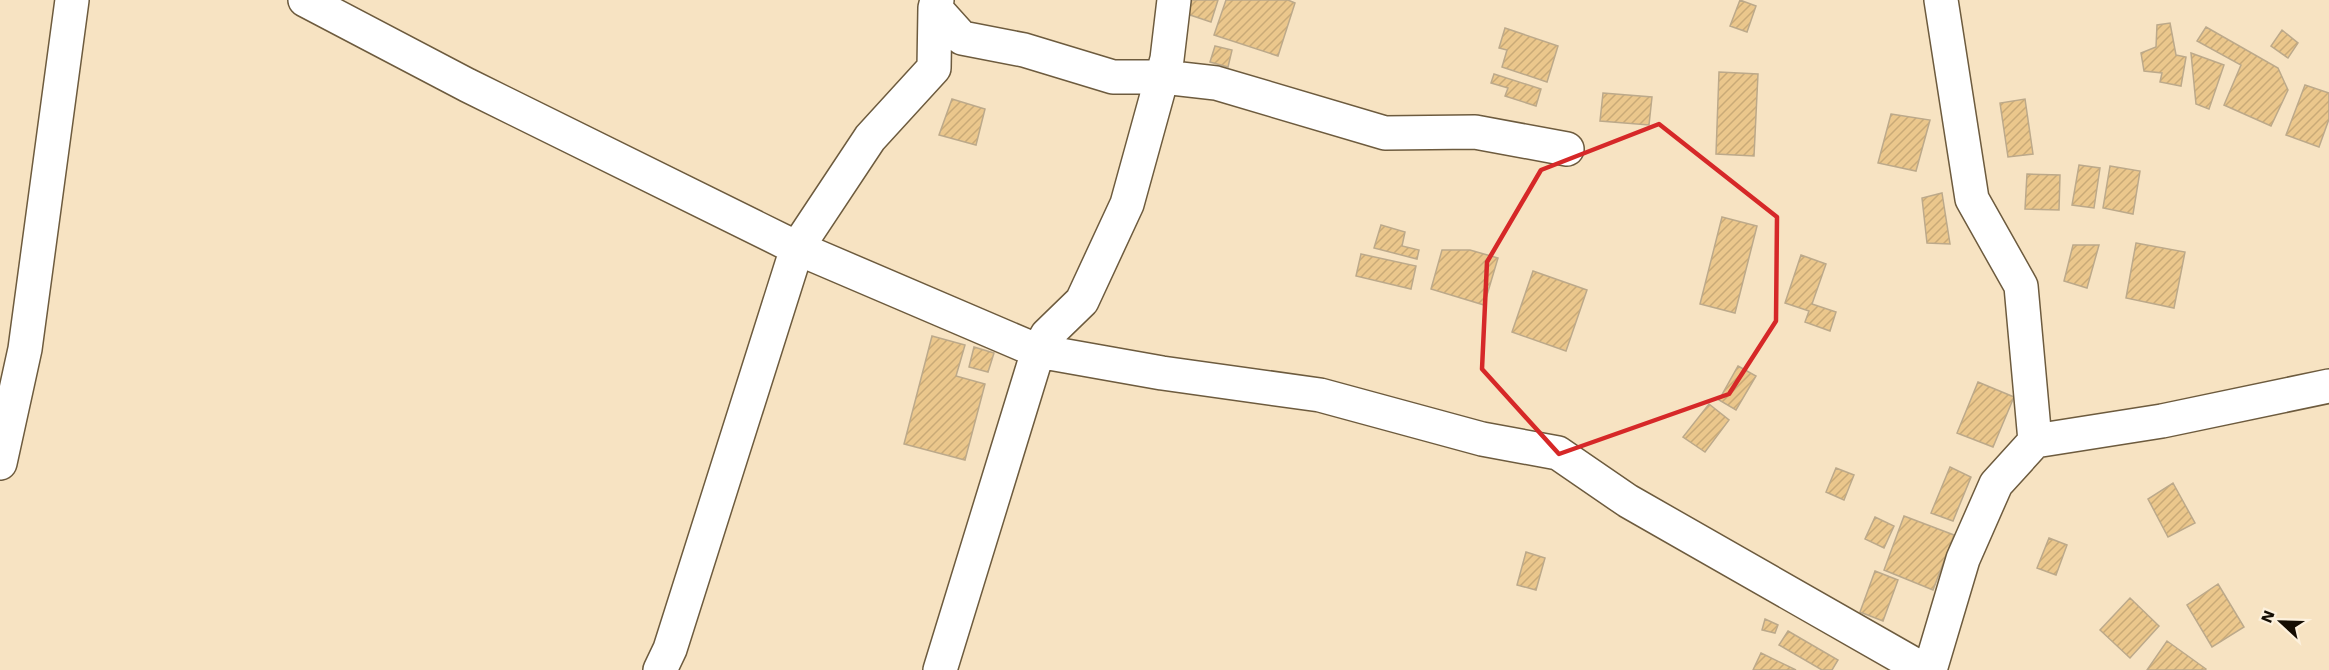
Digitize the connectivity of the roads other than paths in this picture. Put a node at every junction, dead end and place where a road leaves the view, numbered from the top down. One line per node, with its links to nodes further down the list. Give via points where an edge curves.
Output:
1 (72, 0): 12 (street, via 25,349)
2 (305, 0): 8 (street)
3 (1174, 0): 6 (street)
4 (1941, 0): 11 (street, via 1972,199 2021,286)
5 (936, 4): 6 (street, via 962,38 1024,50 1113,78); 8 (street, via 934,68 870,138)
6 (1163, 77): 7 (street, via 1216,83 1385,133 1475,132); 9 (street, via 1127,204 1082,301 1047,334)
7 (1567, 149)
8 (797, 248): 9 (street); 13 (street)
9 (1038, 351): 14 (street); 15 (street, via 1162,374 1320,395 1482,439 1558,453 1628,501)
10 (2329, 386): 11 (street, via 2162,421)
11 (2035, 441): 16 (street, via 1996,484 1964,559)
12 (0, 463)
13 (660, 670)
14 (940, 670)
15 (1924, 670)
16 (1930, 670)

